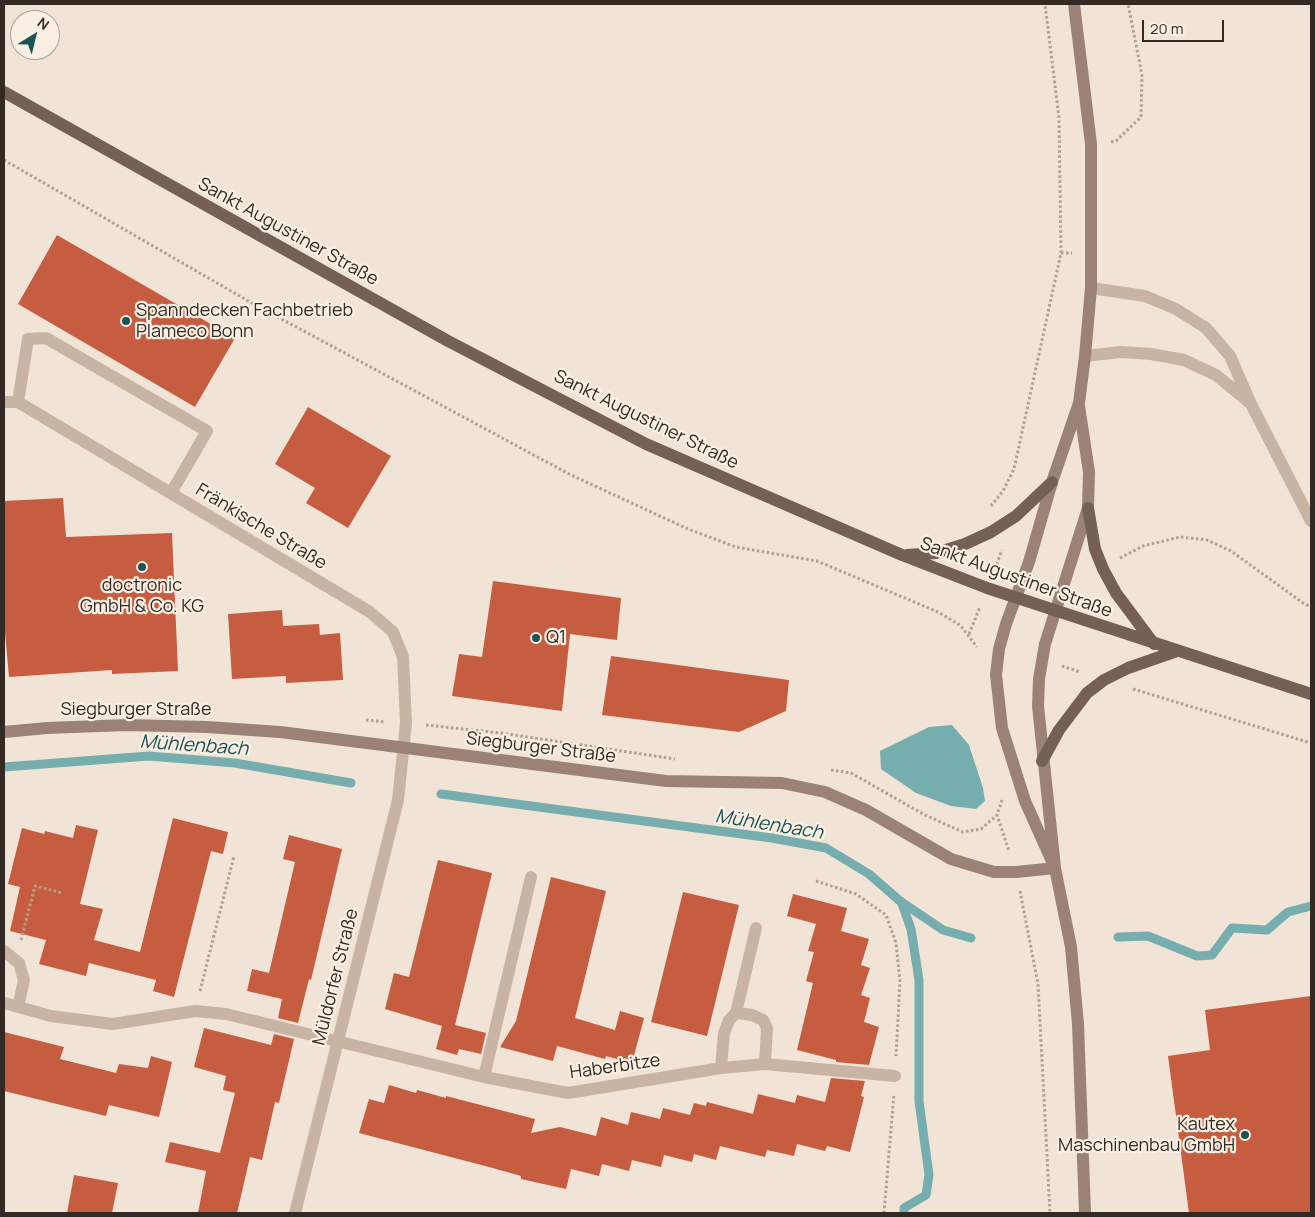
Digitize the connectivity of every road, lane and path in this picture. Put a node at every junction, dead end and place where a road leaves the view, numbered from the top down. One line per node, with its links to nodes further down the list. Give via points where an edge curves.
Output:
1 (1045, 4): 17 (path, via 1059,118 1061,253 1014,469 1003,491 982,517)
2 (1074, 4): 5 (main road)
3 (1128, 4): 5 (path, via 1142,75 1141,117 1116,141)
4 (4, 92): 19 (main road, Sankt Augustiner Straße, via 440,336 637,439)
5 (1091, 144): 7 (main road)
6 (4, 160): 25 (path, via 259,307 569,474 688,529 736,547 817,561 938,612 960,625 977,644)
7 (1091, 288): 8 (main road); 12 (street, via 1145,296 1176,308 1206,328 1230,356)
8 (1086, 356): 11 (main road); 12 (street, via 1120,352 1184,360 1216,375)
9 (4, 402): 10 (street)
10 (18, 402): 14 (street, Fränkische Straße); 14 (street, via 28,339 46,338 208,432)
11 (1078, 404): 13 (main road); 15 (main road, via 1088,472)
12 (1251, 404): 16 (street)
13 (1052, 482): 17 (main road, via 1016,516); 21 (main road)
14 (171, 493): 32 (street, Fränkische Straße, via 370,612 393,632 403,657)
15 (1088, 508): 23 (main road); 24 (main road, via 1103,569 1116,593)
16 (1311, 521)
17 (991, 532): 18 (path); 19 (main road, via 936,553)
18 (1002, 550)
19 (902, 555): 21 (main road, Sankt Augustiner Straße)
20 (1113, 562): 22 (path, via 1143,546 1180,537 1208,540 1231,551)
21 (1016, 598): 23 (main road, Sankt Augustiner Straße); 25 (main road)
22 (1311, 606)
23 (1055, 612): 24 (main road, Sankt Augustiner Straße); 27 (main road)
24 (1154, 644): 26 (main road, Sankt Augustiner Straße)
25 (999, 648): 35 (main road, via 996,675 1002,728 1025,801)
26 (1177, 651): 28 (main road); 29 (main road, Sankt Augustiner Straße)
27 (1042, 660): 28 (path); 33 (main road, via 1038,706)
28 (1104, 680): 31 (path); 33 (main road, via 1076,706)
29 (1311, 694)
30 (4, 732): 32 (main road, Siegburger Straße, via 127,725 207,727 280,732)
31 (1311, 742)
32 (404, 748): 36 (main road, Siegburger Straße, via 666,781 782,783 825,792 866,810 951,859 994,872); 47 (street, Müldorfer Straße, via 398,800)
33 (1042, 761): 35 (main road)
34 (234, 856): 45 (path)
35 (1055, 868): 36 (main road, Siegburger Straße); 55 (main road, via 1071,947 1078,1024)
36 (1016, 872): 54 (path, via 1038,984)
37 (531, 877): 51 (street)
38 (816, 881): 50 (path, via 856,894 886,915 896,943 900,981)
39 (62, 893): 42 (path, via 35,886)
40 (756, 928): 46 (street)
41 (4, 950): 42 (street)
42 (16, 960): 44 (street, via 24,980)
43 (4, 1003): 44 (street, Haberbitze)
44 (18, 1007): 45 (street, Haberbitze, via 51,1016 113,1024)
45 (195, 1011): 47 (street, Haberbitze, via 226,1014)
46 (736, 1013): 48 (street, via 763,1020 767,1028); 49 (street, via 724,1033)
47 (338, 1040): 51 (street, Haberbitze); 52 (street, Müldorfer Straße)
48 (766, 1064): 49 (street, Haberbitze); 50 (street, Haberbitze)
49 (721, 1068): 51 (street, Haberbitze, via 568,1093)
50 (895, 1076): 53 (path)
51 (484, 1077)
52 (295, 1213)
53 (884, 1213)
54 (1050, 1213)
55 (1085, 1213)

